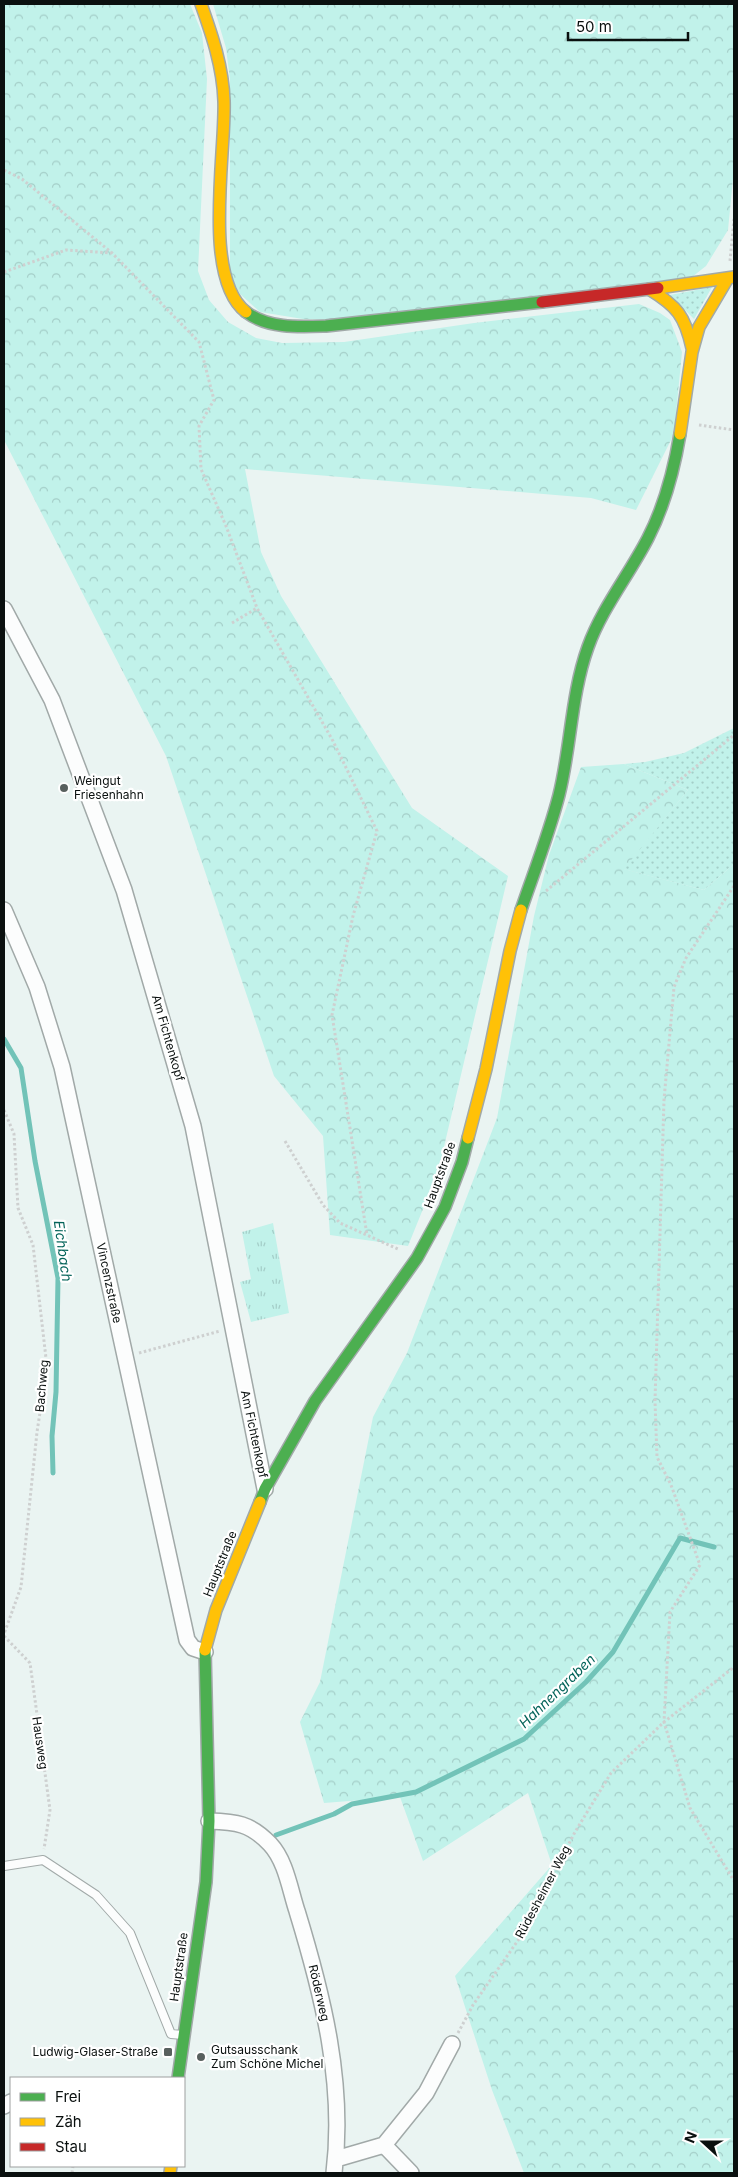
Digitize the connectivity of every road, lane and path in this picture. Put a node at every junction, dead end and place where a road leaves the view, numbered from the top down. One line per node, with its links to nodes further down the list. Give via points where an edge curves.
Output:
1 (201, 4): 7 (street, via 218,60 224,100 221,255 226,283 236,304 246,313 260,320 295,326 339,326)
2 (4, 170): 4 (path, via 22,179)
3 (734, 220): 6 (path)
4 (112, 253): 5 (path, via 66,250); 11 (path, via 199,342 214,400 199,426 201,469)
5 (4, 272)
6 (731, 277): 7 (street); 8 (street, via 708,308)
7 (649, 289): 8 (street, via 674,305 680,313 687,324)
8 (692, 352): 9 (street, Hauptstraße)
9 (683, 423): 10 (path); 21 (street, Hauptstraße, via 666,498 648,538 596,626 587,649 559,795 510,950 486,1069 462,1162 445,1207)
10 (734, 430)
11 (257, 608): 13 (path); 20 (path, via 333,741 377,831 353,916 332,1015)
12 (4, 609): 22 (street, Am Fichtenkopf, via 52,700 124,890 193,1126)
13 (232, 623)
14 (734, 735): 16 (path)
15 (734, 886): 28 (path, via 686,958 674,987 664,1100 655,1401 658,1457 700,1565 670,1612)
16 (542, 894)
17 (4, 910): 23 (street, Vincenzstraße, via 38,987 62,1068)
18 (4, 1110): 25 (path, Bachweg, via 14,1134 18,1208 33,1245 47,1367 21,1587)
19 (285, 1141): 20 (path, via 323,1205 340,1222)
20 (367, 1234): 21 (path)
21 (416, 1258): 24 (street, Hauptstraße, via 315,1401)
22 (233, 1328): 23 (path); 24 (street, Am Fichtenkopf)
23 (124, 1358): 26 (street, Vincenzstraße, via 187,1640 193,1648)
24 (265, 1489): 26 (street, Hauptstraße, via 216,1610)
25 (4, 1635): 30 (path, Hausweg, via 30,1663 50,1810)
26 (205, 1652): 29 (street, Hauptstraße)
27 (734, 1667): 28 (path, Rüdesheimer Weg)
28 (664, 1722): 32 (path, via 690,1808); 34 (path, Rüdesheimer Weg, via 611,1773 575,1832 521,1936 473,2005)
29 (209, 1821): 33 (street, Hauptstraße, via 206,1882); 37 (street, Röderweg, via 234,1822 256,1831 272,1846 284,1869 316,1973 328,2028 336,2092)
30 (43, 1860): 31 (lane); 33 (lane, via 96,1895 130,1933 171,2034)
31 (4, 1866)
32 (734, 1881)
33 (184, 2035): 35 (street, Hauptstraße)
34 (452, 2044): 36 (street, via 426,2093)
35 (178, 2077)
36 (384, 2145): 37 (street, Röderweg); 38 (street)
37 (335, 2166)
38 (412, 2173)

